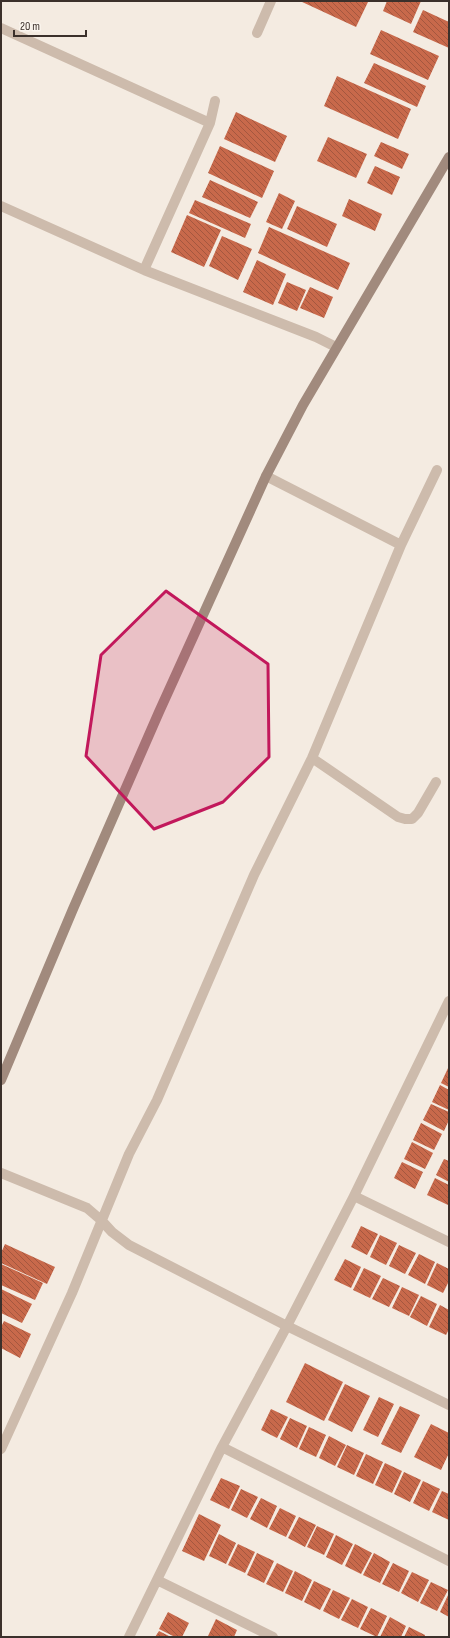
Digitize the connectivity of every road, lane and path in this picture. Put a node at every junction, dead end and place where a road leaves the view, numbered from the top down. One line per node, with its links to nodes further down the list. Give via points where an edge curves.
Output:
1 (271, 1): 3 (street)
2 (1, 28): 5 (street)
3 (257, 33)
4 (215, 101): 5 (street)
5 (210, 123): 8 (street)
6 (449, 157): 9 (street)
7 (1, 206): 8 (street)
8 (144, 270): 9 (street)
9 (333, 345): 11 (street)
10 (438, 470): 12 (street)
11 (266, 476): 12 (street); 16 (street, via 92,865)
12 (401, 545): 13 (street)
13 (312, 758): 14 (street, via 405,820 412,819 418,813); 19 (street, via 254,875 160,1093 128,1154)
14 (436, 782)
15 (449, 1001): 18 (street)
16 (1, 1080)
17 (1, 1173): 19 (street, via 70,1200 87,1208)
18 (354, 1196): 20 (street); 21 (street)
19 (101, 1220): 21 (street, via 129,1245); 24 (street, via 72,1293)
20 (449, 1242)
21 (287, 1326): 22 (street); 23 (street)
22 (449, 1405)
23 (222, 1447): 25 (street); 26 (street)
24 (1, 1449)
25 (449, 1560)
26 (157, 1580): 27 (street); 28 (street)
27 (261, 1634): 29 (street)
28 (129, 1637)
29 (273, 1637)

